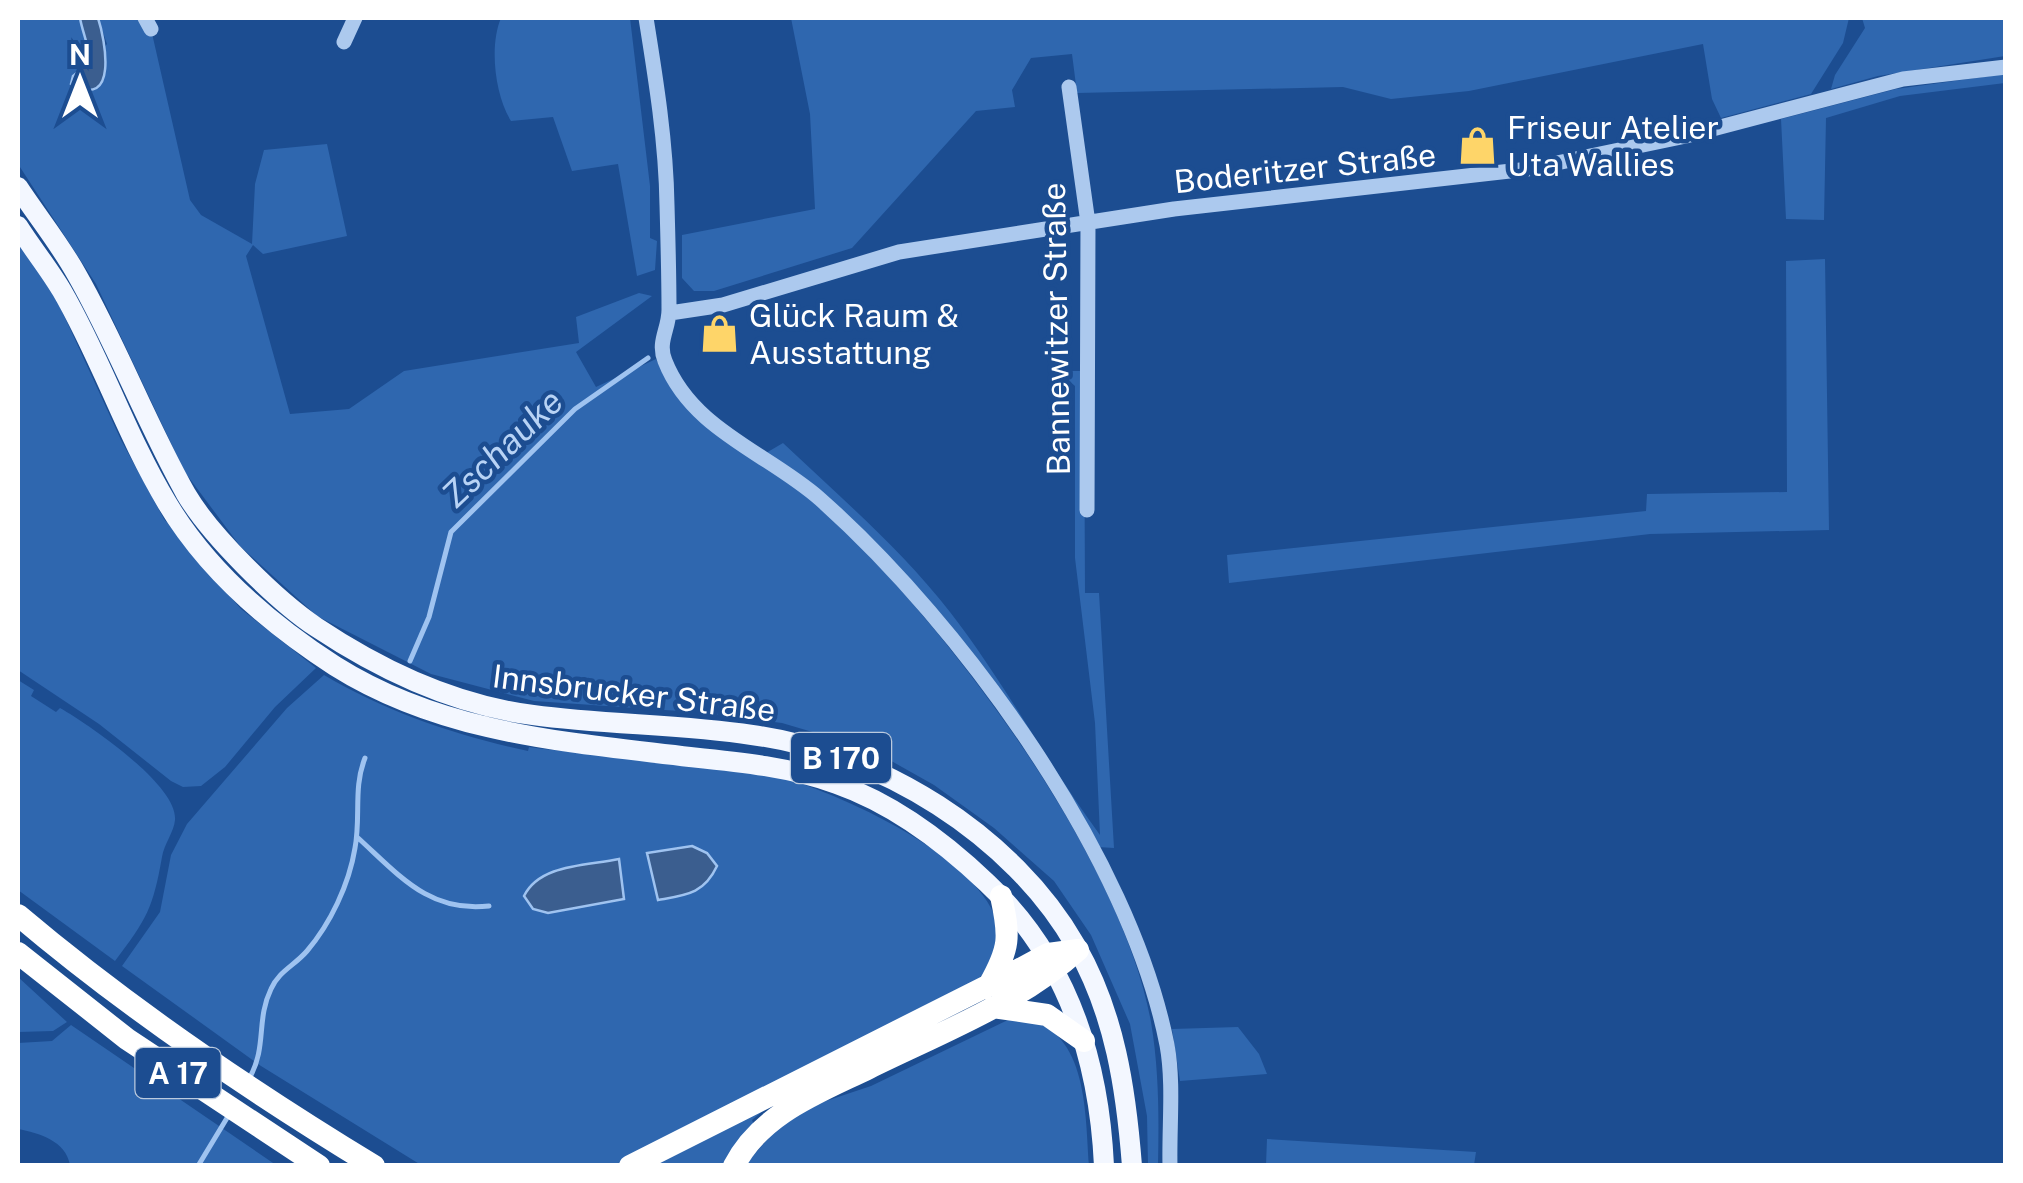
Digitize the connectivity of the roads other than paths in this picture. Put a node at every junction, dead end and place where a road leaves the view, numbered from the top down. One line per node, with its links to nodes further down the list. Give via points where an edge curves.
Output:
1 (356, 18): 3 (street)
2 (646, 18): 9 (street, via 664,136)
3 (344, 42)
4 (2006, 68): 7 (street, Boderitzer Straße, via 1903,79 1528,169)
5 (1069, 87): 7 (street, Bannewitzer Straße)
6 (18, 187): 11 (main road, Innsbrucker Straße / B 170, via 76,274 188,498)
7 (1088, 223): 9 (street, Boderitzer Straße, via 899,252 723,305); 10 (street, Bannewitzer Straße)
8 (18, 226): 11 (main road, Innsbrucker Straße / B 170, via 63,292 169,507 234,589)
9 (670, 313): 25 (street, via 661,342 664,359 704,419 817,496 876,551 1045,762 1123,907 1168,1049)
10 (1087, 510)
11 (305, 633): 12 (main road, Innsbrucker Straße / B 170, via 374,688 427,712 530,738 752,764 839,784 909,818); 14 (main road, Innsbrucker Straße / B 170, via 490,707 756,735 833,755 908,786 1001,856 1037,891)
12 (1001, 896): 16 (main road, Innsbrucker Straße / B 170); 17 (highway, via 1009,933)
13 (18, 915): 20 (highway, A 17, via 258,1094)
14 (1078, 950): 16 (highway); 24 (main road, Innsbrucker Straße / B 170, via 1121,1068)
15 (18, 953): 19 (highway, A 17, via 128,1039)
16 (1052, 962): 17 (highway); 18 (main road, Innsbrucker Straße / B 170)
17 (991, 996): 18 (highway, via 1047,1015); 21 (highway); 22 (highway, via 791,1106 748,1143)
18 (1084, 1041): 23 (main road, Innsbrucker Straße / B 170, via 1096,1083)
19 (318, 1166)
20 (374, 1166)
21 (630, 1166)
22 (734, 1166)
23 (1104, 1166)
24 (1132, 1166)
25 (1170, 1166)

